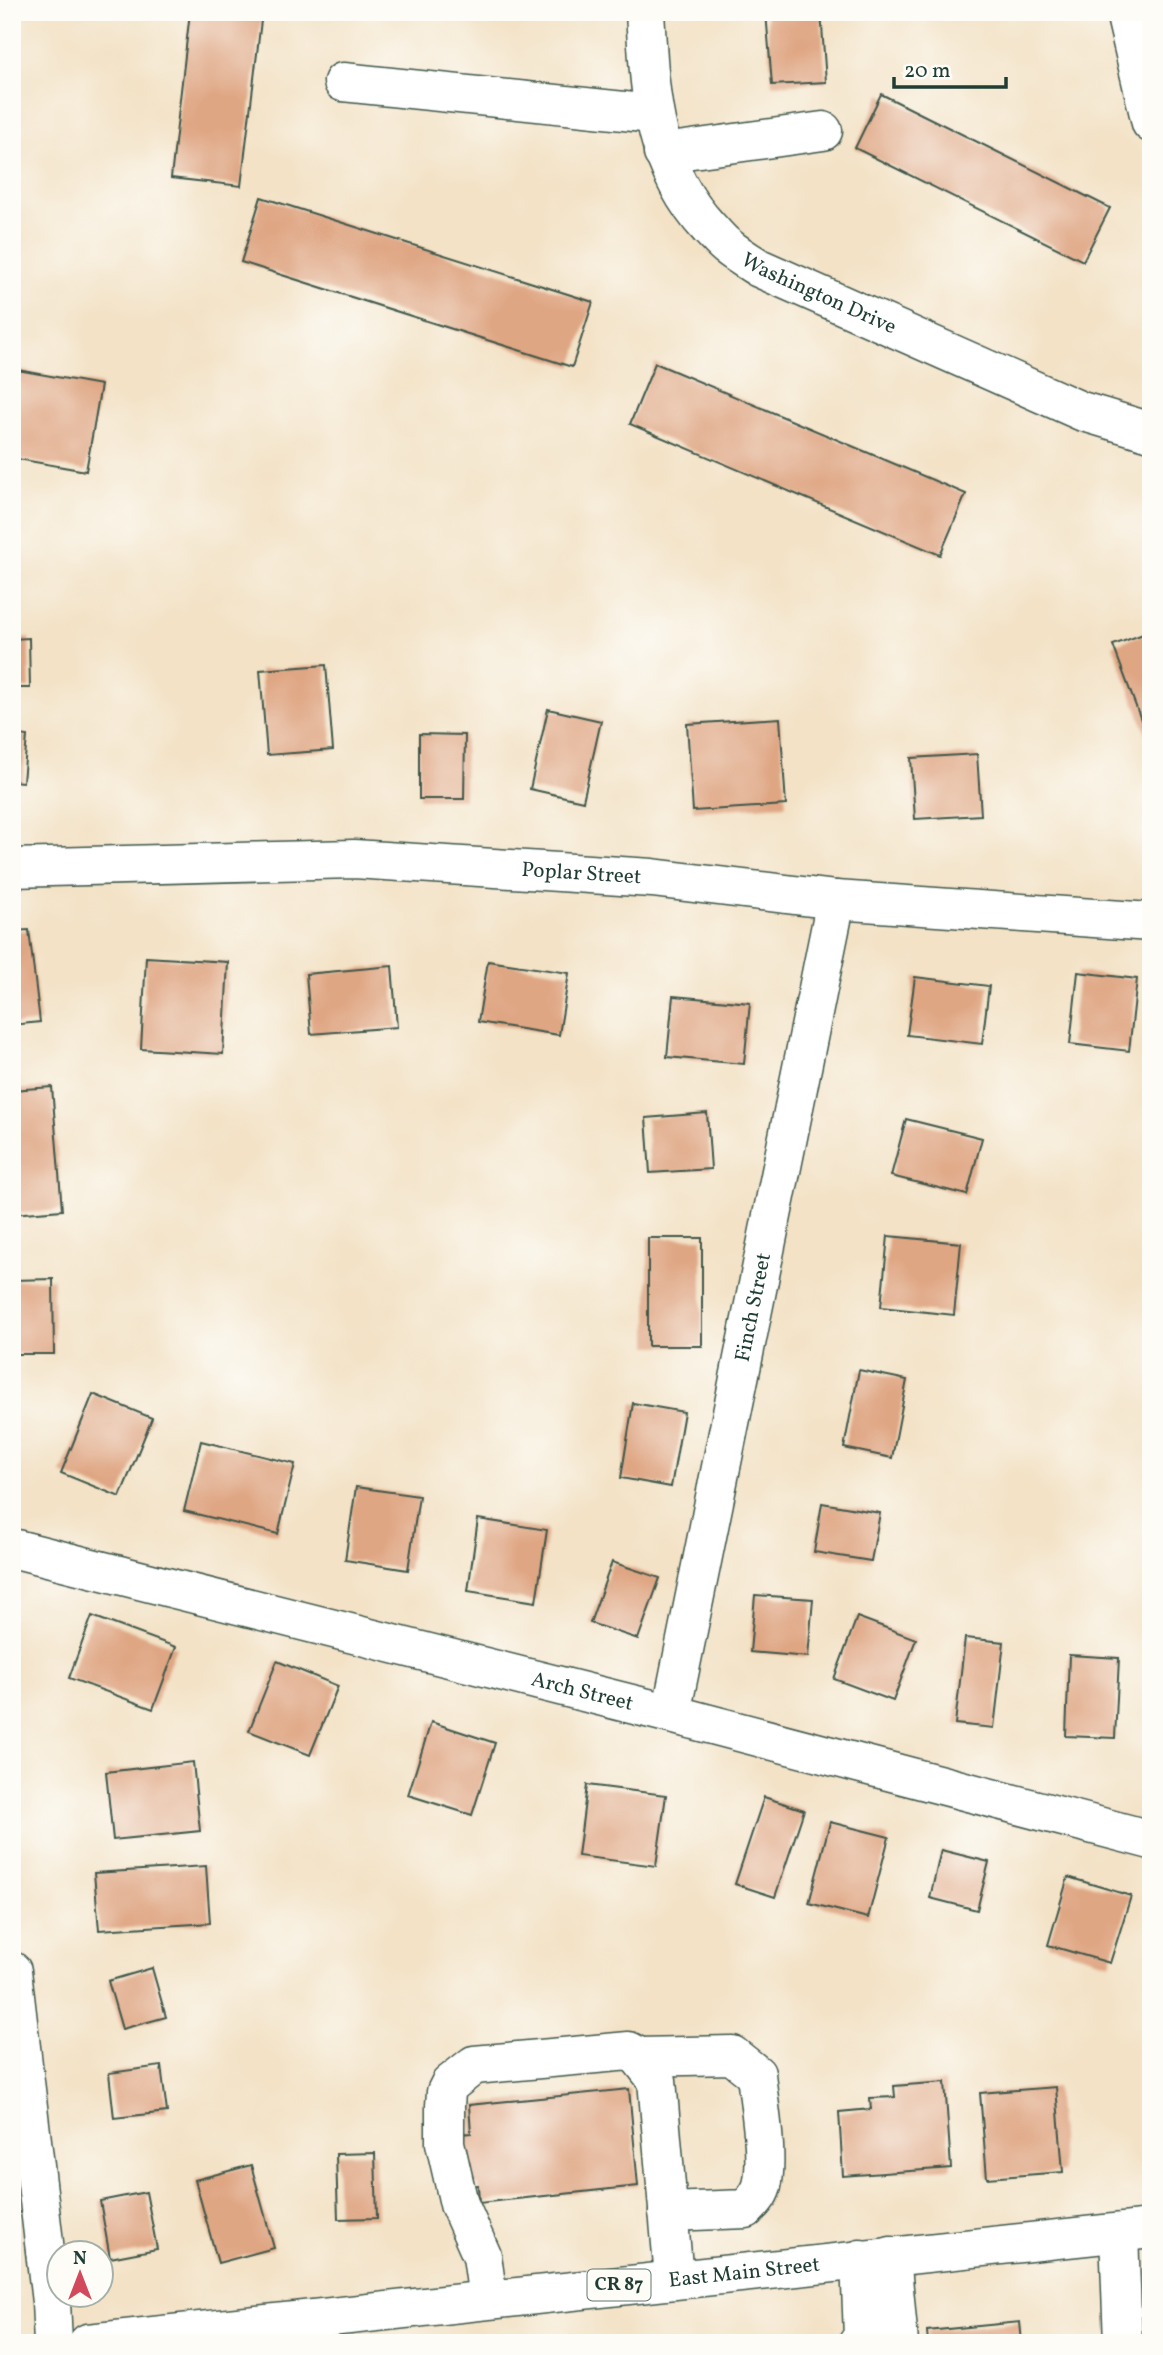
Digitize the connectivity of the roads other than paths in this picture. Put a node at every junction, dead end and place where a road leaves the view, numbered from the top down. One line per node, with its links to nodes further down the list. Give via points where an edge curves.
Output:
1 (645, 12): 4 (street, Washington Drive)
2 (1125, 12): 5 (street)
3 (343, 82): 4 (street)
4 (653, 114): 7 (street, Washington Drive)
5 (1151, 123)
6 (823, 131): 7 (street)
7 (663, 153): 8 (street, Washington Drive, via 694,211 726,246 759,268 1081,411)
8 (1151, 432)
9 (12, 868): 10 (street, Poplar Street, via 354,859 652,878)
10 (836, 900): 11 (street, Poplar Street); 13 (street, Finch Street)
11 (1151, 922)
12 (12, 1548): 13 (street, Arch Street)
13 (671, 1714): 14 (street, Arch Street)
14 (1151, 1840)
15 (12, 1971): 22 (street)
16 (639, 2057): 17 (street, via 657,2080); 17 (street, via 732,2055 756,2074 764,2160 756,2199 746,2209); 21 (street, via 629,2050 474,2066 450,2084 444,2106 444,2143 459,2204 482,2256)
17 (668, 2212): 20 (street)
18 (1135, 2231): 19 (street, East Main Street / CR 87); 26 (street)
19 (875, 2257): 20 (street, East Main Street / CR 87); 24 (street, via 863,2337); 25 (street)
20 (674, 2279): 21 (street, East Main Street / CR 87)
21 (488, 2299): 23 (street, East Main Street / CR 87)
22 (53, 2343)
23 (88, 2343)
24 (858, 2343)
25 (899, 2343)
26 (1123, 2343)

